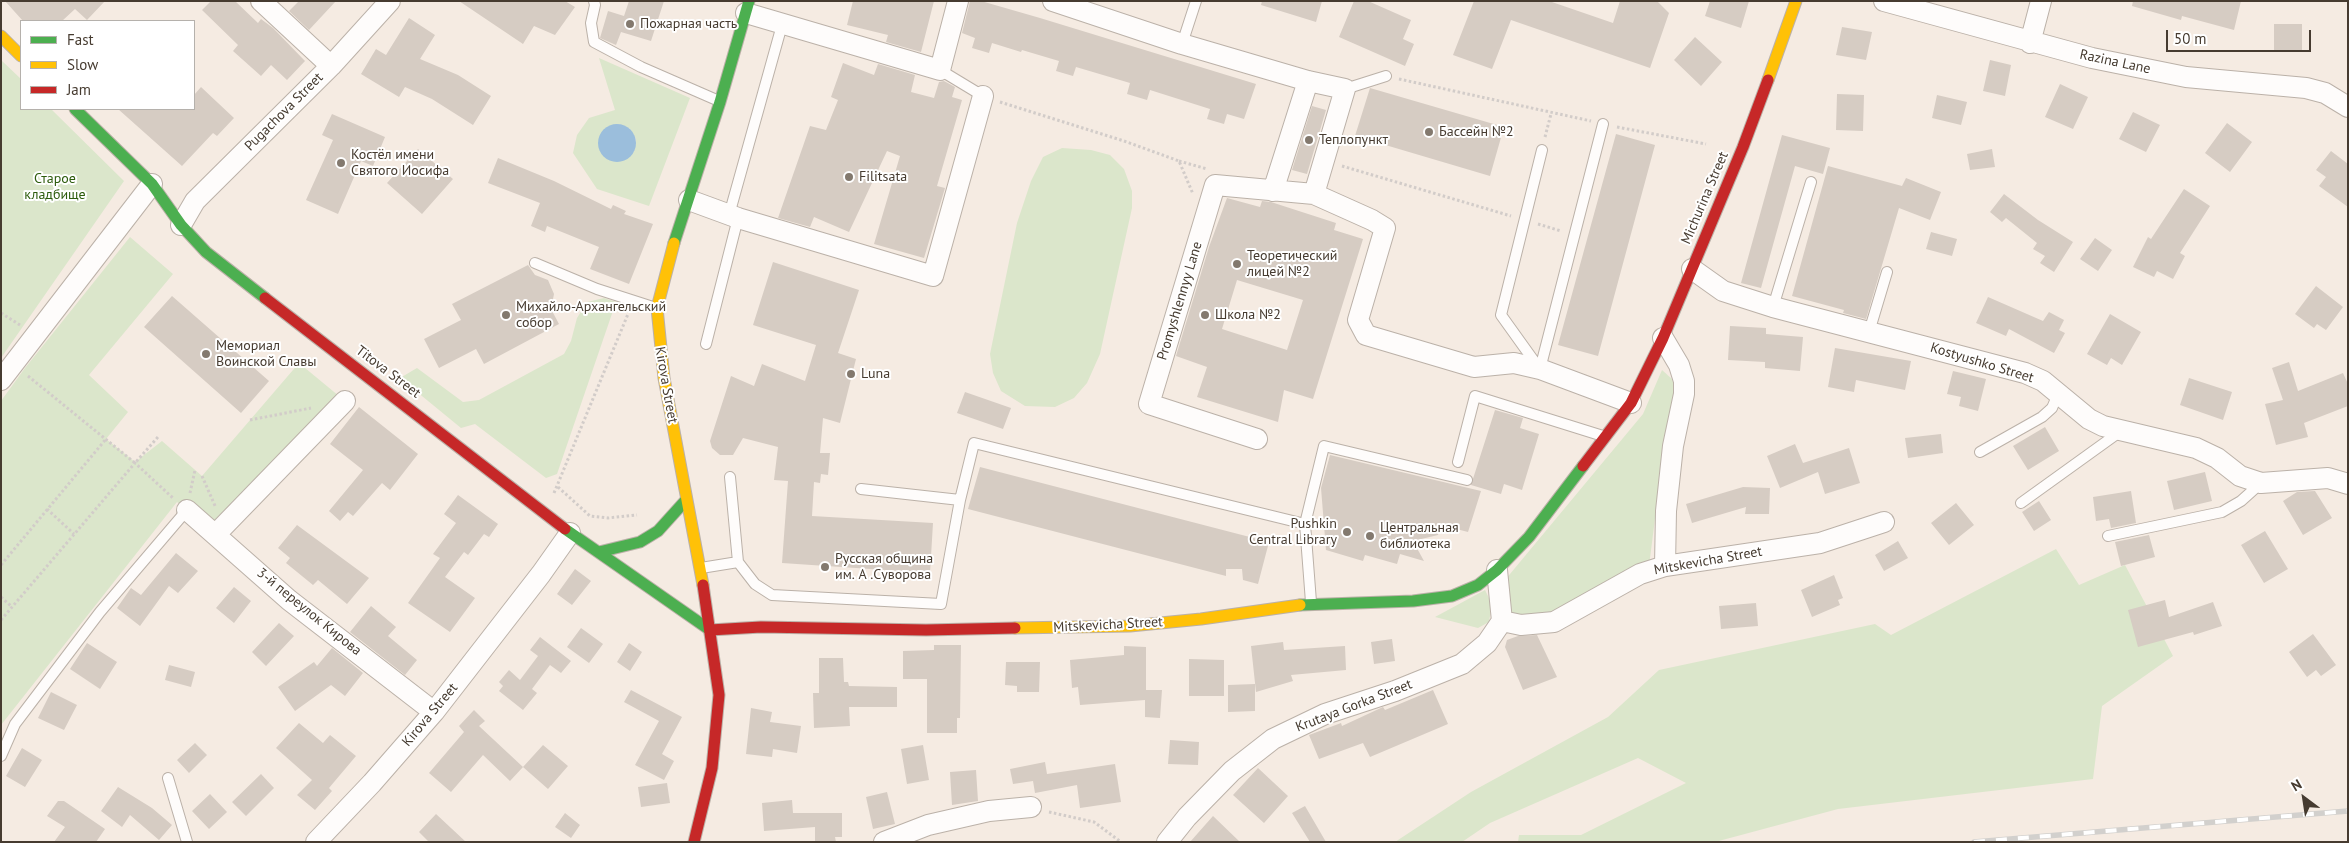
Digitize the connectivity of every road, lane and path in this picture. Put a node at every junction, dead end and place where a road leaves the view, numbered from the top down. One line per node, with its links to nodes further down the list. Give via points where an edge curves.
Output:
1 (261, 1): 16 (street)
2 (390, 1): 16 (street, Pugachova Street)
3 (594, 1): 22 (lane, via 594,42)
4 (958, 1): 17 (street)
5 (1053, 1): 14 (street)
6 (1196, 1): 14 (lane)
7 (1796, 1): 43 (street, Michurina Street, via 1743,147)
8 (1884, 1): 13 (street, Razina Lane)
9 (2041, 1): 13 (street)
10 (747, 7): 11 (street); 22 (street, Kirova Street)
11 (782, 25): 17 (street); 38 (lane)
12 (1, 36): 15 (street)
13 (2030, 43): 23 (street, Razina Lane, via 2186,77 2306,88 2325,93)
14 (1182, 44): 19 (street)
15 (20, 55)
16 (331, 66): 40 (street, Pugachova Street, via 194,201)
17 (940, 70): 21 (lane)
18 (1386, 76): 20 (lane); 25 (path)
19 (1308, 81): 20 (street); 34 (street)
20 (1345, 89): 29 (street)
21 (983, 96): 30 (path); 38 (street, via 933,276)
22 (720, 102): 37 (street, Kirova Street)
23 (2348, 107)
24 (76, 110): 33 (street, Titova Street)
25 (1551, 114): 26 (path); 28 (path)
26 (1602, 124): 27 (path); 41 (lane)
27 (1706, 144)
28 (1542, 150): 39 (lane)
29 (1324, 160): 35 (street); 39 (path)
30 (1179, 161): 31 (path); 36 (path)
31 (1212, 170)
32 (1810, 182): 46 (lane)
33 (152, 184): 40 (street, Titova Street); 51 (street)
34 (1273, 190): 35 (street, Promyshlennyy Lane); 61 (street, Promyshlennyy Lane, via 1216,185 1149,404)
35 (1314, 194): 52 (street, Promyshlennyy Lane, via 1385,228 1358,320 1366,336 1474,367 1514,363)
36 (1194, 196)
37 (688, 200): 38 (street); 47 (street, Kirova Street, via 678,225)
38 (734, 217): 50 (lane)
39 (1524, 220): 41 (path); 52 (lane, via 1501,315)
40 (181, 225): 82 (street, Titova Street, via 206,252)
41 (1574, 235): 52 (lane)
42 (535, 263): 45 (lane)
43 (1692, 269): 46 (street, Kostyushko Street, via 1723,291); 49 (street, Michurina Street)
44 (1887, 272): 48 (lane)
45 (633, 301): 47 (lane); 70 (path)
46 (1773, 307): 48 (street, Kostyushko Street)
47 (657, 308): 73 (street, Kirova Street, via 664,378)
48 (1869, 332): 54 (street, Kostyushko Street, via 2025,373 2043,381)
49 (1664, 338): 56 (street, Michurina Street); 88 (street, via 1684,381 1666,510)
50 (706, 344)
51 (13, 364): 53 (street); 60 (path)
52 (1540, 369): 56 (street, Promyshlennyy Lane)
53 (1, 380)
54 (2058, 394): 57 (street, Kostyushko Street, via 2089,420); 62 (lane, via 2052,408 2042,417)
55 (345, 401): 81 (street)
56 (1631, 403): 59 (street, Mitskevicha Street)
57 (2122, 431): 68 (street, Kostyushko Street, via 2196,448 2217,458 2240,476); 75 (lane)
58 (158, 437): 64 (path)
59 (1605, 437): 63 (lane, via 1475,396); 90 (street, Mitskevicha Street, via 1529,537)
60 (106, 439): 64 (path); 76 (path)
61 (1257, 439)
62 (1980, 452)
63 (1458, 462)
64 (135, 463): 77 (path); 83 (path)
65 (202, 476): 81 (path)
66 (730, 477): 86 (lane)
67 (1467, 480): 80 (lane, via 1324,446)
68 (2261, 483): 69 (street, Kostyushko Street, via 2328,478); 84 (lane, via 2222,512)
69 (2348, 484)
70 (558, 487): 72 (path); 78 (path, via 590,516 608,518)
71 (861, 489): 74 (lane)
72 (550, 500)
73 (686, 500): 85 (street, via 658,531 640,542); 89 (street, Kirova Street)
74 (960, 500): 80 (lane, via 974,444); 86 (lane, via 941,604 772,595 755,584)
75 (2021, 504)
76 (47, 509): 83 (path); 87 (path)
77 (187, 510): 81 (street, 3-й переулок Кирова); 98 (lane, via 100,612 21,716)
78 (644, 512)
79 (1884, 522): 88 (street, Mitskevicha Street, via 1820,543)
80 (1305, 524): 92 (lane)
81 (220, 529): 97 (street, 3-й переулок Кирова, via 289,600)
82 (570, 533): 85 (street, Titova Street); 97 (street, Kirova Street)
83 (74, 534): 93 (path)
84 (2108, 536)
85 (599, 552): 96 (street, Titova Street)
86 (738, 562): 89 (lane)
87 (1, 565)
88 (1665, 566): 95 (street, Mitskevicha Street, via 1640,574 1554,622 1521,625)
89 (700, 568): 96 (street, Kirova Street)
90 (1497, 570): 92 (street, Mitskevicha Street, via 1478,585 1452,596 1413,601); 95 (street)
91 (1, 596): 93 (path)
92 (1311, 603): 96 (street, Mitskevicha Street, via 1130,626 926,630 761,627)
93 (12, 607): 94 (path)
94 (1, 620)
95 (1502, 621): 106 (street, Krutaya Gorka Street, via 1487,643 1462,664 1325,714 1273,739 1232,771)
96 (710, 630): 103 (street, Kirova Street, via 719,695 712,768)
97 (434, 712): 102 (street, Kirova Street)
98 (1, 756)
99 (168, 778): 101 (lane)
100 (1031, 807): 104 (street, via 989,811 928,825); 105 (path, via 1094,822)
101 (187, 842)
102 (316, 842)
103 (694, 842)
104 (884, 842)
105 (1121, 842)
106 (1167, 842)

